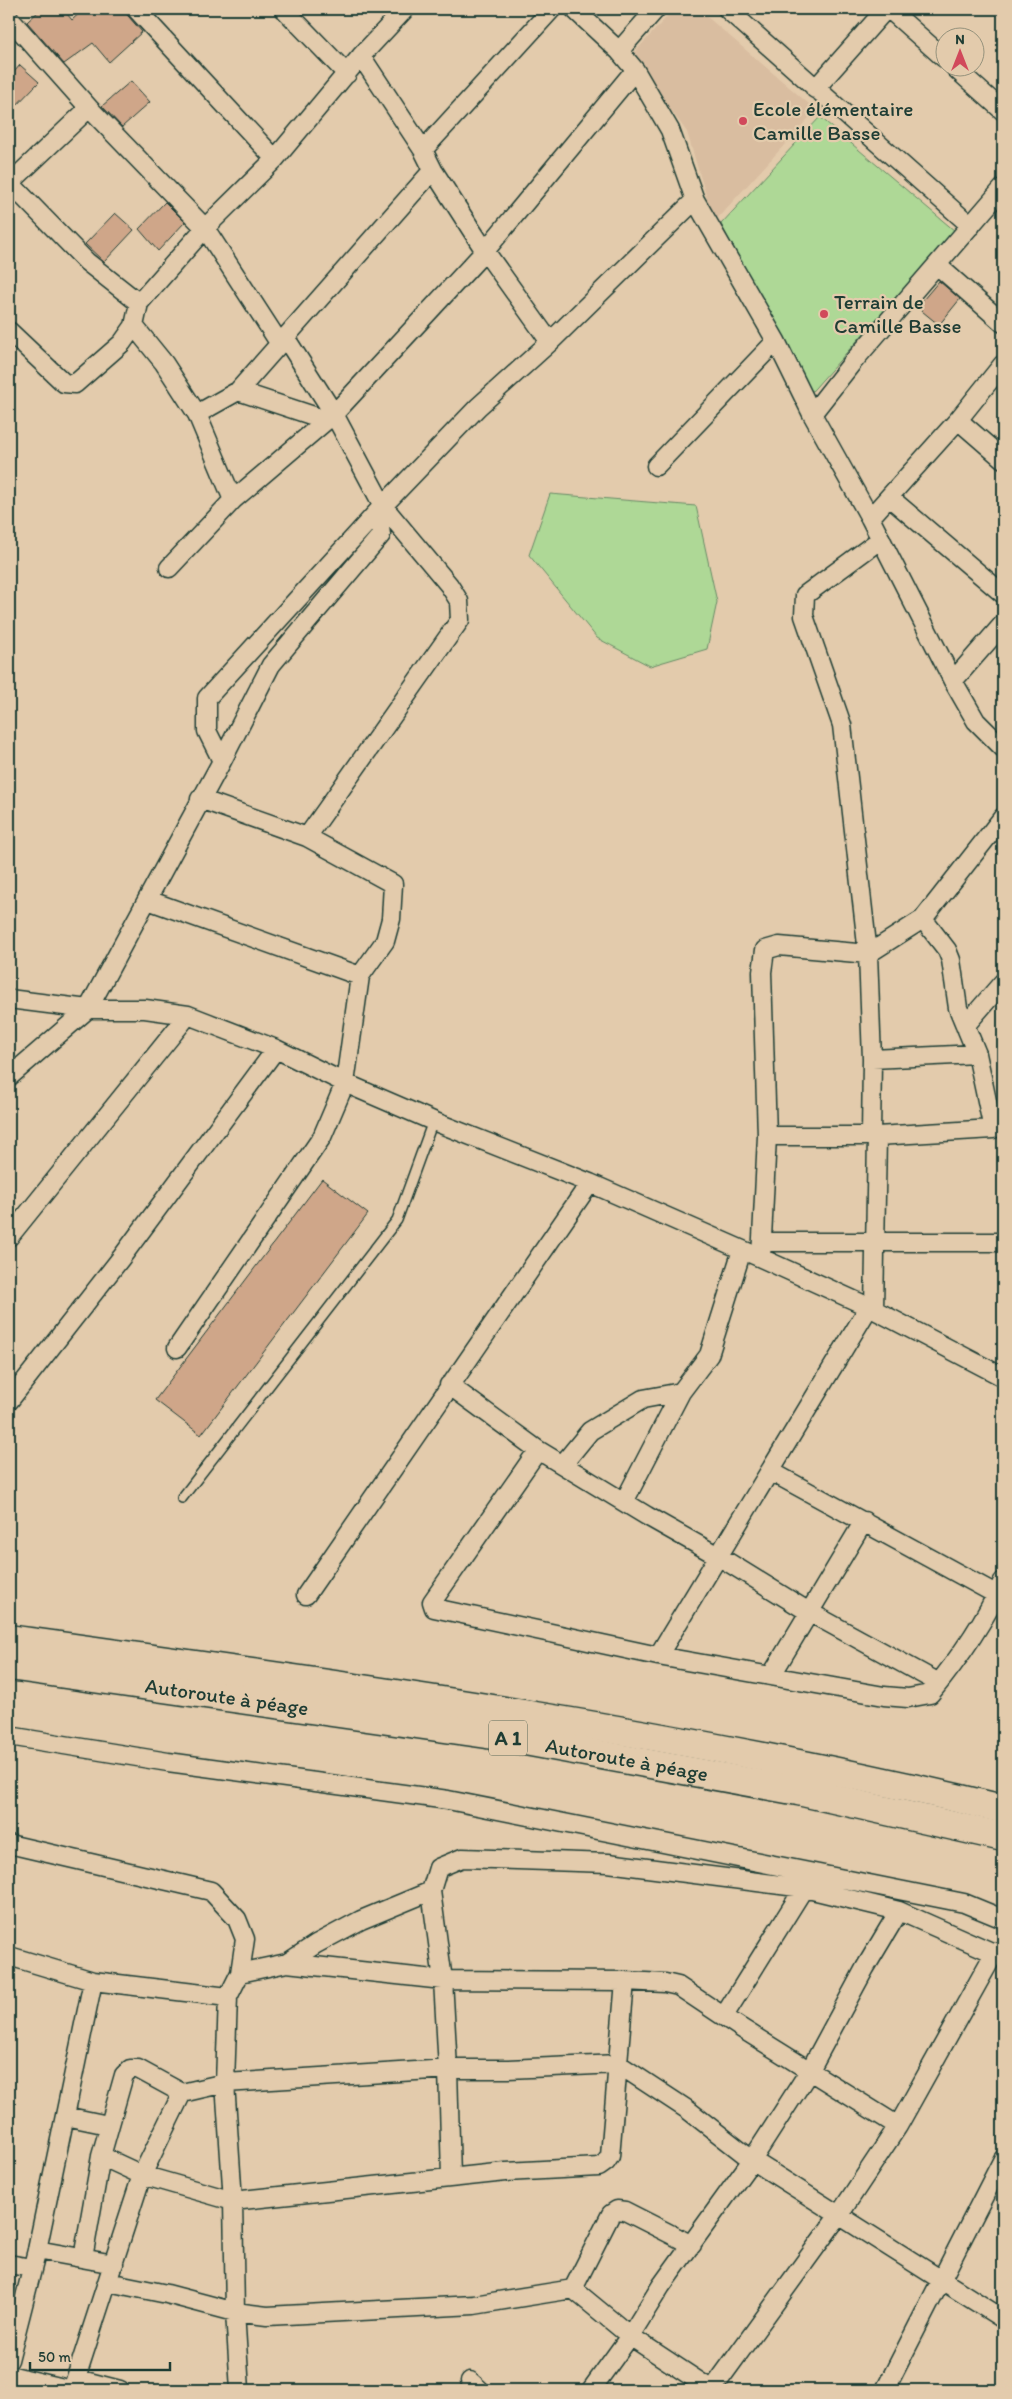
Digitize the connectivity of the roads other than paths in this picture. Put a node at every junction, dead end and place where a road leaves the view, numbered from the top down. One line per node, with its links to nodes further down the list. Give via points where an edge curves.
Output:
1 (136, 9): 20 (street)
2 (284, 9): 14 (street)
3 (404, 9): 12 (street)
4 (552, 9): 19 (street)
5 (574, 9): 11 (street)
6 (656, 9): 11 (street)
7 (727, 9): 16 (street)
8 (888, 9): 10 (street); 16 (street)
9 (9, 18): 17 (street)
10 (934, 49)
11 (619, 51): 13 (street)
12 (361, 56): 14 (street); 19 (street)
13 (635, 70): 24 (street, via 670,130); 27 (street)
14 (346, 74): 20 (street)
15 (966, 78): 18 (street)
16 (815, 89): 25 (street)
17 (89, 108): 22 (street); 26 (street)
18 (1003, 111)
19 (423, 150): 21 (street)
20 (275, 159): 26 (street)
21 (433, 170): 27 (street); 33 (street)
22 (9, 183): 29 (street, via 87,262)
23 (1003, 188): 25 (street)
24 (695, 200): 34 (street); 35 (street)
25 (970, 226): 28 (street)
26 (205, 228): 29 (street); 33 (street)
27 (485, 251): 35 (street); 40 (street)
28 (937, 265): 30 (street); 39 (street)
29 (140, 303): 31 (street)
30 (1003, 323)
31 (134, 326): 32 (street, via 122,342 76,384 70,385); 38 (street)
32 (9, 331)
33 (283, 340): 37 (street); 40 (street)
34 (776, 341): 39 (street); 43 (street)
35 (550, 342): 46 (street, via 478,407)
36 (1003, 364): 41 (street)
37 (238, 391): 38 (street); 40 (street)
38 (198, 414): 45 (street)
39 (812, 414): 47 (street)
40 (330, 417): 45 (street); 46 (street)
41 (958, 420): 42 (street); 44 (street)
42 (1003, 459)
43 (656, 466)
44 (889, 497): 47 (street); 50 (street)
45 (233, 500): 49 (street)
46 (381, 508): 54 (street, via 381,536 271,664); 54 (street, via 207,698 207,731); 57 (street, via 449,585 459,601 460,620)
47 (870, 518): 48 (street)
48 (881, 539): 52 (street); 60 (street, via 805,595 804,616 842,725)
49 (169, 568)
50 (1003, 594)
51 (1003, 624): 52 (street)
52 (953, 681): 53 (street, via 976,721)
53 (1003, 748)
54 (222, 762): 55 (street)
55 (200, 799): 57 (street); 58 (street)
56 (1003, 817): 59 (street)
57 (307, 837): 61 (street, via 393,884 391,919 385,942)
58 (148, 900): 61 (street); 64 (street)
59 (923, 919): 60 (street); 66 (street, via 947,950 958,1008)
60 (868, 954): 69 (street); 74 (street, via 779,946 765,950 762,972)
61 (360, 976): 71 (street)
62 (1003, 982): 66 (street)
63 (9, 999): 64 (street)
64 (88, 1009): 65 (street, via 145,1009); 70 (street)
65 (188, 1015): 67 (street); 77 (street)
66 (966, 1026): 68 (street)
67 (276, 1049): 71 (street); 87 (street, via 121,1258)
68 (977, 1054): 69 (street); 73 (street)
69 (872, 1059): 75 (street)
70 (9, 1077)
71 (345, 1083): 72 (street); 83 (street, via 322,1137)
72 (433, 1121): 76 (street); 91 (lane, via 397,1220)
73 (998, 1127): 75 (street)
74 (767, 1136): 75 (street); 81 (street)
75 (874, 1136): 78 (street)
76 (590, 1183): 80 (street); 85 (street)
77 (9, 1237)
78 (876, 1242): 79 (street); 81 (street); 82 (street)
79 (1003, 1242)
80 (742, 1250): 81 (street); 86 (street, via 708,1355)
81 (762, 1250): 82 (street)
82 (872, 1309): 84 (street); 90 (street)
83 (177, 1348)
84 (1000, 1369)
85 (449, 1385): 88 (street); 96 (street)
86 (681, 1392): 89 (street, via 643,1399 598,1426); 92 (street)
87 (9, 1401)
88 (538, 1450): 89 (street); 99 (street, via 431,1606)
89 (563, 1464): 92 (street)
90 (770, 1471): 93 (street); 94 (street)
91 (182, 1498)
92 (624, 1502): 94 (street)
93 (864, 1521): 95 (street); 97 (street)
94 (718, 1556): 97 (street); 99 (street)
95 (1001, 1591): 102 (street)
96 (306, 1595)
97 (809, 1612): 101 (street); 102 (street)
98 (9, 1639): 104 (highway, A 1, via 493,1708 803,1765)
99 (658, 1656): 101 (street)
100 (9, 1666): 105 (highway, Autoroute à péage / A 1, via 486,1734 798,1791)
101 (771, 1676): 102 (street, via 908,1698 930,1694)
102 (939, 1684)
103 (9, 1736): 110 (street, via 168,1762 448,1800 964,1903)
104 (1003, 1809)
105 (1003, 1837)
106 (9, 1844): 114 (street, via 211,1891 236,1919 245,1939)
107 (804, 1888): 108 (street, via 608,1863 462,1858 438,1868); 109 (street); 119 (street)
108 (431, 1891): 113 (street, via 361,1920); 115 (street)
109 (899, 1911): 111 (street); 122 (street)
110 (1003, 1919)
111 (999, 1954): 127 (street)
112 (9, 1956): 116 (street)
113 (287, 1963): 114 (street); 115 (street)
114 (240, 1973): 118 (street)
115 (443, 1980): 117 (street); 121 (street)
116 (93, 1981): 118 (street); 125 (street)
117 (625, 1981): 119 (street, via 678,1986); 120 (street)
118 (228, 1996): 123 (street)
119 (724, 2016): 122 (street)
120 (618, 2064): 121 (street); 130 (street, via 688,2110); 132 (street, via 610,2156 599,2167)
121 (448, 2069): 123 (street); 132 (street)
122 (810, 2070): 127 (street); 130 (street)
123 (225, 2083): 124 (street); 133 (street)
124 (182, 2094): 126 (street, via 138,2069 130,2069 124,2075); 131 (street)
125 (65, 2116): 126 (street); 136 (street)
126 (108, 2125): 128 (street)
127 (898, 2126): 134 (street)
128 (101, 2156): 131 (street); 137 (street)
129 (1003, 2159): 141 (street)
130 (752, 2160): 134 (street); 135 (street)
131 (142, 2175): 133 (street); 139 (street)
132 (451, 2178): 133 (street)
133 (233, 2201): 144 (street)
134 (839, 2214): 141 (street); 153 (street)
135 (692, 2245): 143 (street, via 617,2210 611,2214); 146 (street, via 661,2286)
136 (37, 2250): 137 (street); 140 (street)
137 (83, 2258): 139 (street)
138 (9, 2264): 140 (street)
139 (114, 2264): 142 (street)
140 (31, 2268): 147 (street)
141 (940, 2278): 145 (street); 154 (street)
142 (108, 2282): 144 (street); 149 (street)
143 (573, 2289): 144 (street, via 474,2305 268,2316); 146 (street)
144 (235, 2312): 151 (street)
145 (1003, 2320)
146 (630, 2336): 152 (street); 153 (street)
147 (9, 2360)
148 (9, 2375): 149 (street, via 72,2390)
149 (77, 2379): 150 (street)
150 (120, 2390)
151 (240, 2390)
152 (590, 2390)
153 (712, 2390)
154 (885, 2390)

